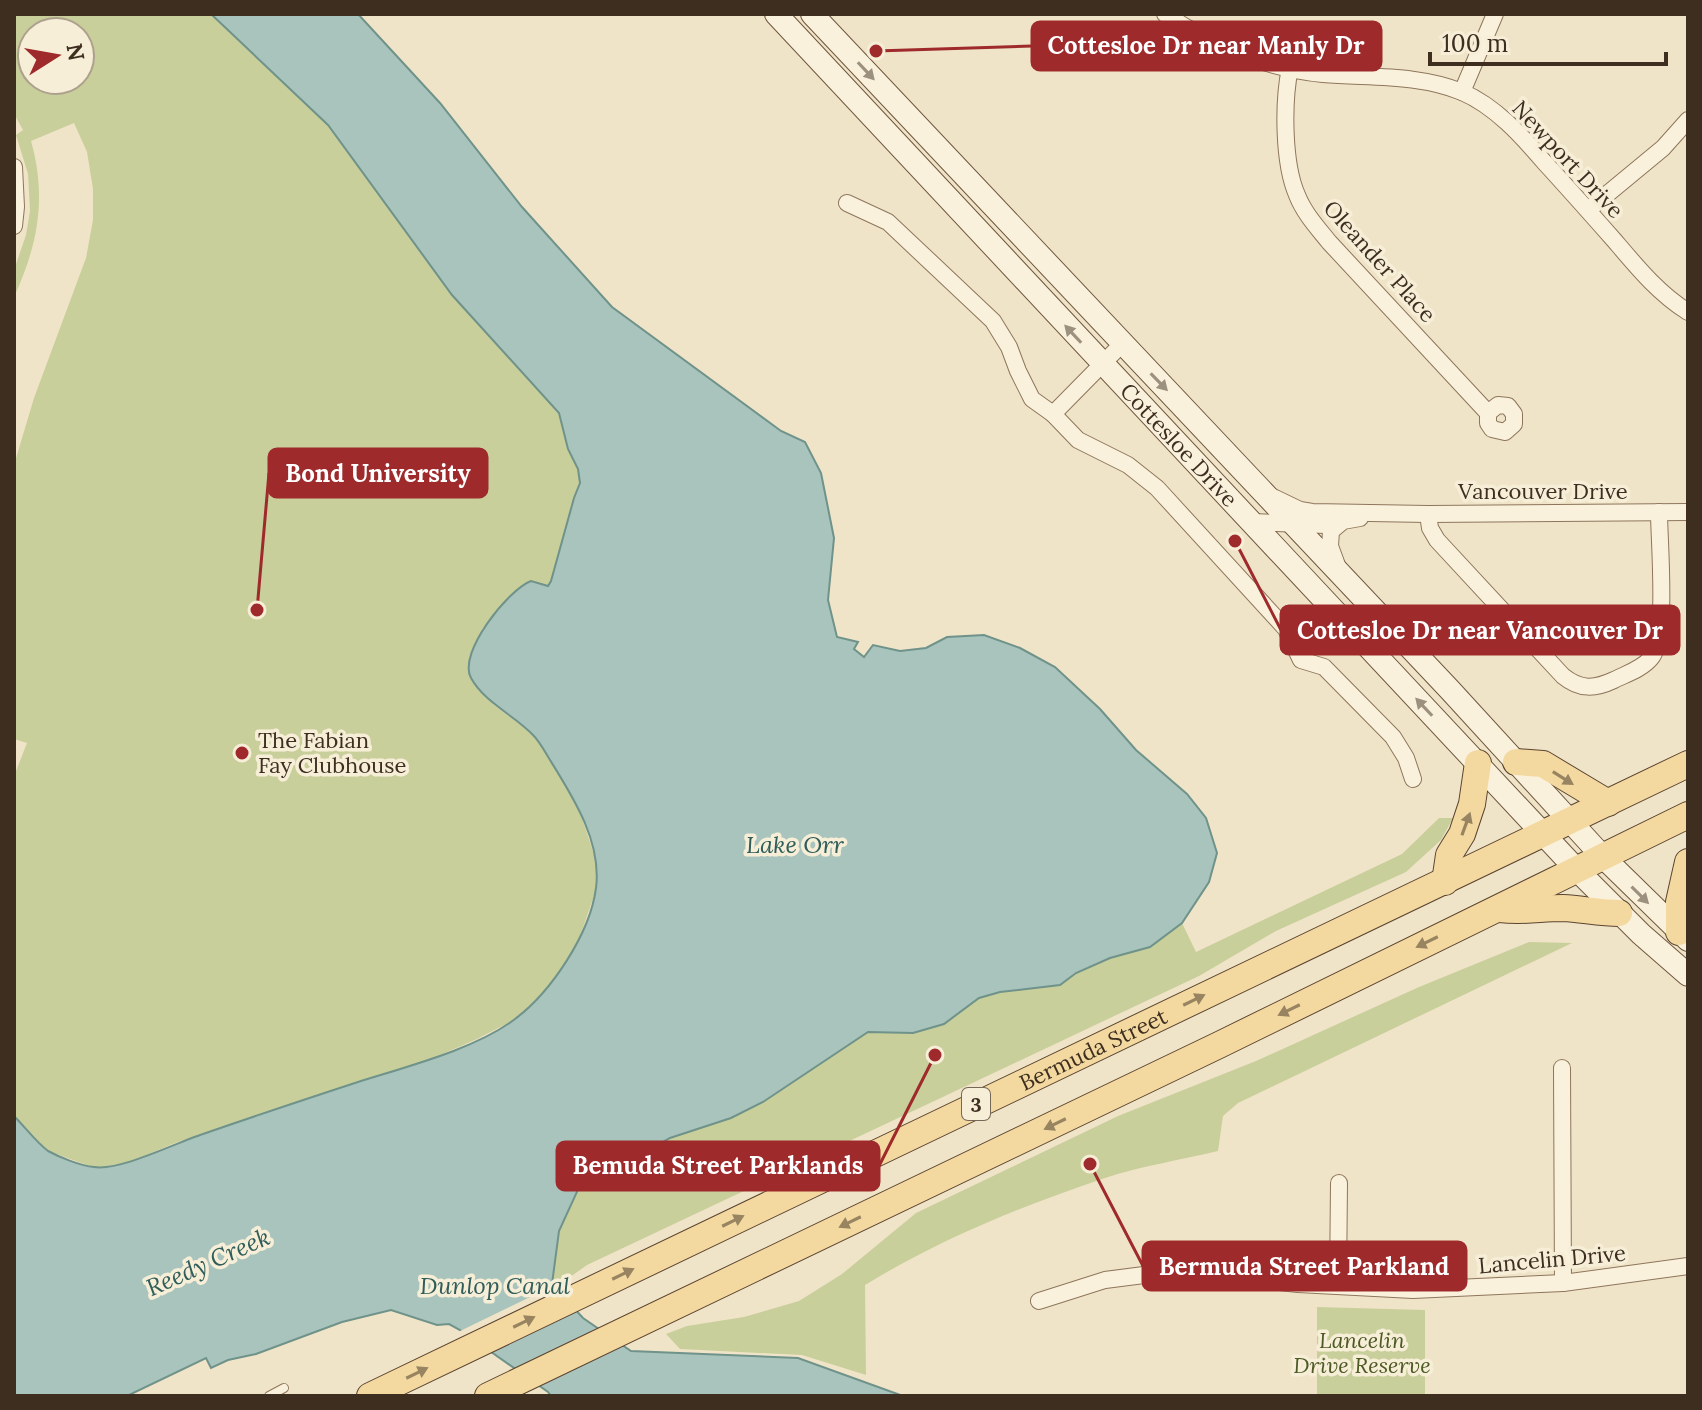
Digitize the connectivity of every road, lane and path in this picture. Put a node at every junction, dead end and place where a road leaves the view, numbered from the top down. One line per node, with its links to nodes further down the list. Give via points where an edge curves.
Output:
1 (776, 14): 14 (main road, Cottesloe Drive, one-way to 1)
2 (812, 14): 13 (main road, Cottesloe Drive, one-way to 13)
3 (1165, 14): 5 (street, Newport Drive, via 1223,47)
4 (1495, 14): 6 (street)
5 (1290, 68): 6 (street, Newport Drive, via 1412,79); 15 (street, Oleander Place, via 1289,171 1307,214)
6 (1462, 92): 10 (street, Newport Drive, via 1520,135)
7 (1688, 120): 10 (street, via 1663,148)
8 (14, 167): 11 (street)
9 (847, 203): 16 (street, via 888,222 993,321 1032,399)
10 (1588, 210): 12 (street, Newport Drive, via 1654,286)
11 (14, 226)
12 (1688, 312)
13 (1122, 344): 14 (street); 17 (main road, Cottesloe Drive, one-way to 17)
14 (1102, 364): 16 (street); 23 (main road, Cottesloe Drive)
15 (1488, 413)
16 (1053, 414): 29 (street, via 1078,440 1128,465 1157,488 1286,629 1301,660 1324,667 1393,737)
17 (1258, 488): 20 (street, Vancouver Drive, via 1303,511); 24 (main road, Cottesloe Drive)
18 (1659, 512): 19 (street, Vancouver Drive); 21 (street, Vancouver Drive); 21 (street, via 1661,629 1656,651 1640,667 1595,687 1563,676 1437,540)
19 (1688, 512)
20 (1398, 514): 21 (street, Vancouver Drive); 22 (street, Vancouver Drive)
21 (1428, 514)
22 (1343, 521): 24 (street, Vancouver Drive); 25 (street, via 1329,540)
23 (1251, 522): 24 (street, Vancouver Drive); 27 (main road, Cottesloe Drive, one-way to 23)
24 (1292, 524): 25 (main road, Cottesloe Drive)
25 (1341, 576): 26 (main road, Cottesloe Drive)
26 (1516, 762): 30 (main road, one-way to 30, via 1543,764); 32 (main road, Cottesloe Drive)
27 (1478, 763): 33 (main road, Cottesloe Drive); 37 (main road, one-way to 27, via 1449,855 1472,804)
28 (1688, 764): 30 (main road, Bermuda Street / 3)
29 (1413, 779)
30 (1608, 803): 32 (main road, Bermuda Street / 3)
31 (1688, 815): 34 (main road, 3)
32 (1570, 821): 33 (main road, Bermuda Street / 3); 34 (main road, Cottesloe Drive)
33 (1544, 834): 36 (main road, Cottesloe Drive); 37 (main road, Bermuda Street / 3)
34 (1602, 856): 36 (main road, 3); 40 (main road, Cottesloe Drive, one-way to 40)
35 (1688, 862): 40 (main road, via 1679,902)
36 (1576, 869): 38 (main road, 3); 39 (main road, Cottesloe Drive)
37 (1445, 882): 50 (main road, Bermuda Street / 3, one-way to 37)
38 (1496, 908): 39 (main road); 51 (main road, 3, one-way to 51)
39 (1619, 913): 41 (main road, Cottesloe Drive)
40 (1684, 936)
41 (1688, 975)
42 (1562, 1068): 45 (street)
43 (1339, 1183): 46 (street)
44 (1688, 1266): 45 (street, Lancelin Drive)
45 (1563, 1283): 46 (street, Lancelin Drive, via 1413,1290)
46 (1338, 1286): 47 (street, Lancelin Drive, via 1167,1272 1105,1280)
47 (1039, 1301)
48 (284, 1388): 49 (lane)
49 (269, 1396)
50 (370, 1396)
51 (488, 1396)

